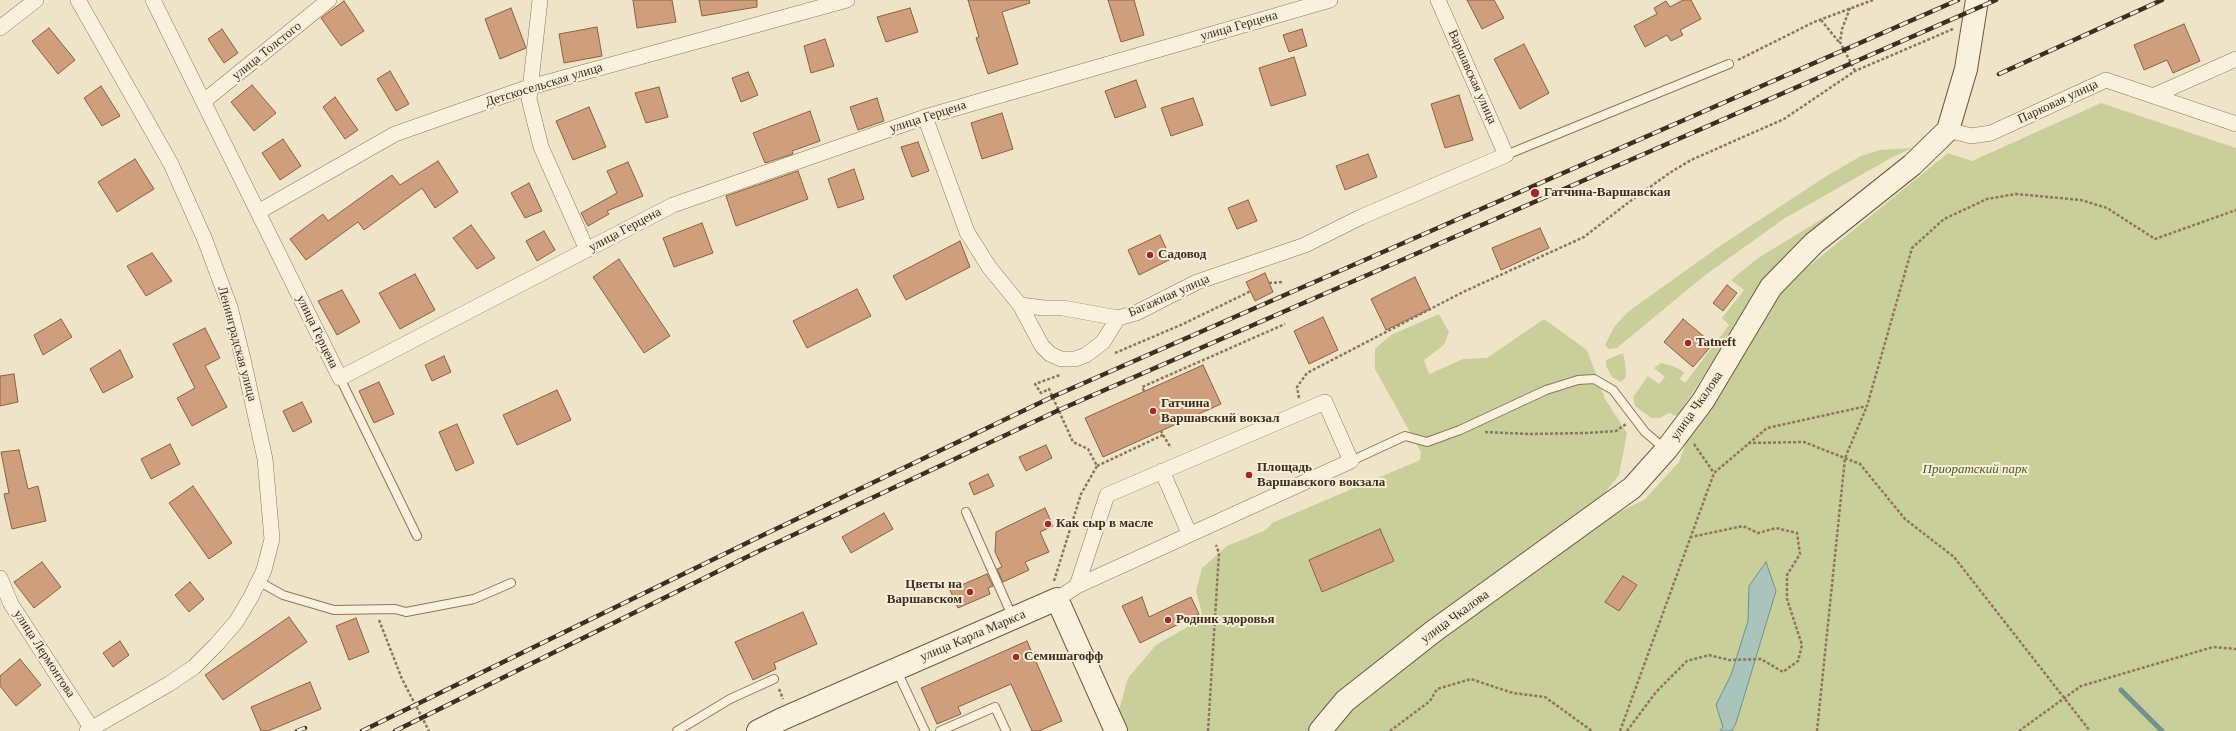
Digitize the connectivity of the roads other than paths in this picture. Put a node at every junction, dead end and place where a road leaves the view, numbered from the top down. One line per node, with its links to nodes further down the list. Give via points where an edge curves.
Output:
1 (36, 0): 10 (street)
2 (78, 0): 34 (street, Ленинградская улица, via 171,164 205,240 230,307 265,459 272,539 264,570)
3 (153, 0): 15 (street, улица Герцена)
4 (329, 0): 15 (street, улица Толстого)
5 (540, 0): 13 (street)
6 (847, 0): 13 (street, Детскосельская улица)
7 (1330, 0): 16 (street, улица Герцена)
8 (1438, 0): 19 (street, Варшавская улица)
9 (1975, 10): 18 (main road, улица Чкалова, via 1966,69)
10 (0, 28)
11 (2236, 59): 14 (street)
12 (1729, 64): 19 (lane)
13 (530, 87): 20 (street, Детскосельская улица, via 395,134); 21 (street, via 529,99 541,147)
14 (2155, 95): 17 (street, Парковая улица); 18 (street, Парковая улица, via 2106,80 1991,133 1971,136)
15 (204, 101): 20 (street, улица Герцена)
16 (925, 117): 21 (street, улица Герцена, via 673,205); 22 (street, Багажная улица, via 967,232 989,267)
17 (2236, 124)
18 (1948, 130): 27 (main road, улица Чкалова, via 1912,165 1814,243 1770,287 1703,401)
19 (1506, 155): 24 (street, Багажная улица, via 1361,217 1305,245 1197,282 1136,313)
20 (258, 212): 26 (street, улица Герцена)
21 (587, 250): 26 (street, улица Герцена)
22 (1020, 305): 23 (street); 25 (street, Багажная улица)
23 (1044, 308): 24 (street, via 1063,308); 25 (street)
24 (1118, 318): 25 (street, Багажная улица, via 1103,342 1086,355 1075,359 1061,359 1050,354 1042,346)
25 (1035, 330)
26 (340, 378): 32 (lane)
27 (1666, 450): 28 (lane, via 1645,432 1613,390 1594,379 1578,380 1546,390 1460,430 1427,442 1405,436); 49 (main road, улица Чкалова, via 1632,488 1428,636 1345,701)
28 (1351, 461): 29 (street, via 1325,402); 31 (street)
29 (1162, 472): 31 (street); 36 (street, via 1107,495)
30 (966, 512): 39 (lane)
31 (1190, 533): 36 (street)
32 (417, 536)
33 (0, 578): 38 (street, улица Лермонтова)
34 (258, 581): 35 (lane, via 283,595 334,610 374,608 406,612 474,599); 42 (street, Ленинградская улица, via 236,622 194,667)
35 (511, 583)
36 (1077, 586): 37 (street)
37 (1053, 593): 39 (main road, улица Карла Маркса); 48 (main road)
38 (6, 600): 42 (street, улица Лермонтова)
39 (1014, 618): 40 (main road, улица Карла Маркса)
40 (896, 668): 44 (main road, улица Карла Маркса); 45 (lane)
41 (774, 680): 43 (lane, via 724,703)
42 (90, 730)
43 (677, 731)
44 (758, 731)
45 (925, 731)
46 (940, 731): 47 (lane, via 995,707)
47 (1006, 731)
48 (1116, 731)
49 (1320, 731)

